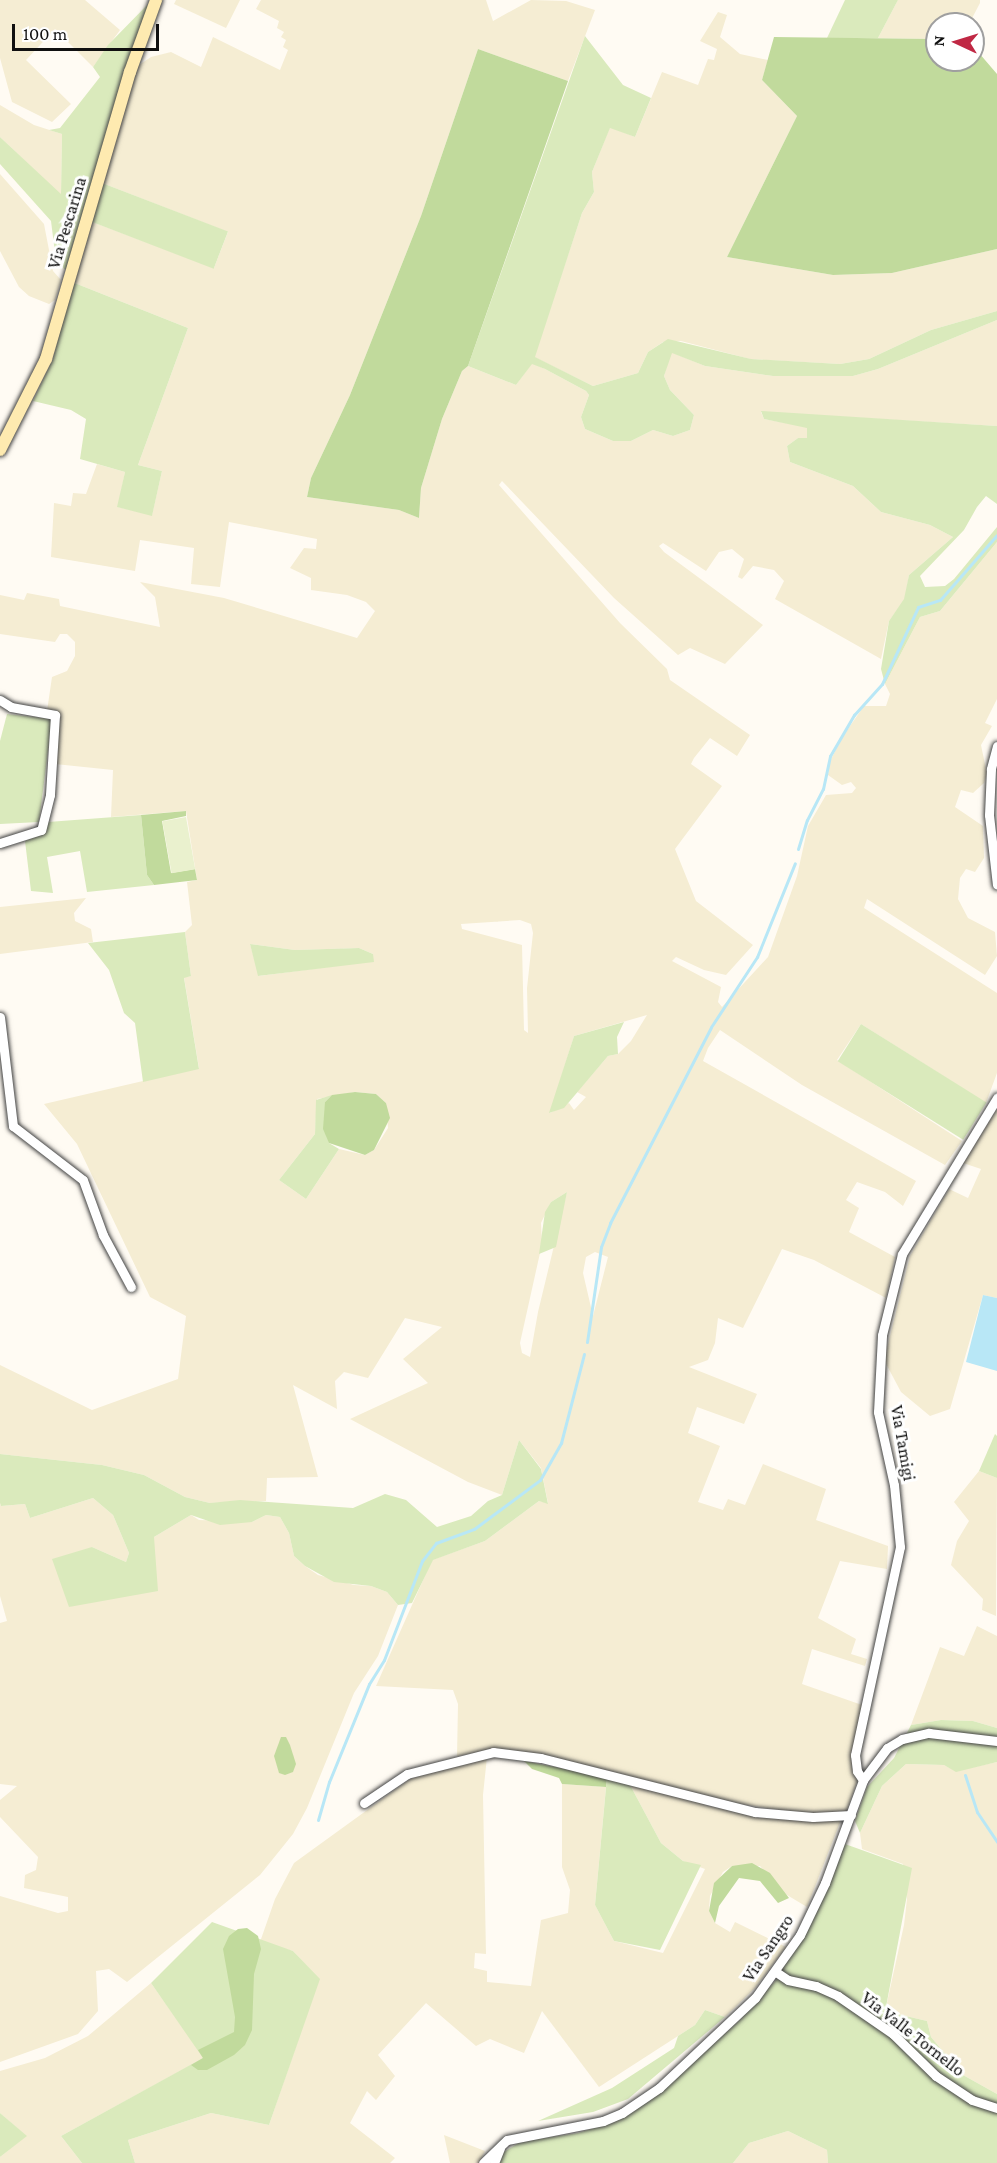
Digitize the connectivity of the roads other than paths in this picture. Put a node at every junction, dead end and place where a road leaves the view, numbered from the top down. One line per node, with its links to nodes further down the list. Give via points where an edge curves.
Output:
1 (156, 0): 2 (street, Via Pescarina, via 130,72 45,359)
2 (0, 450)
3 (0, 700): 5 (street, via 11,707 55,715 50,795 41,830)
4 (997, 746): 6 (street, via 991,769 989,815)
5 (0, 843)
6 (997, 885)
7 (0, 1017): 9 (street, via 13,1126 83,1180 103,1235)
8 (997, 1098): 11 (street, Via Tamigi, via 902,1254 882,1335 878,1412 894,1485 900,1547 855,1755)
9 (131, 1287)
10 (997, 1741): 11 (street, Via Sangro, via 947,1733 902,1739 876,1759)
11 (863, 1780): 13 (street, Via Sangro)
12 (364, 1803): 13 (street, via 407,1774 493,1752 540,1758 755,1812 813,1817)
13 (851, 1815): 14 (street, Via Sangro, via 825,1883)
14 (776, 1972): 15 (street, Via Valle Tornello, via 788,1980 838,1996 893,2034 936,2076 972,2100); 16 (street, Via Sangro, via 711,2041 658,2088 622,2113 603,2121 521,2135)
15 (997, 2108)
16 (502, 2144): 17 (street, Via Sangro); 18 (street)
17 (483, 2163)
18 (494, 2163)

